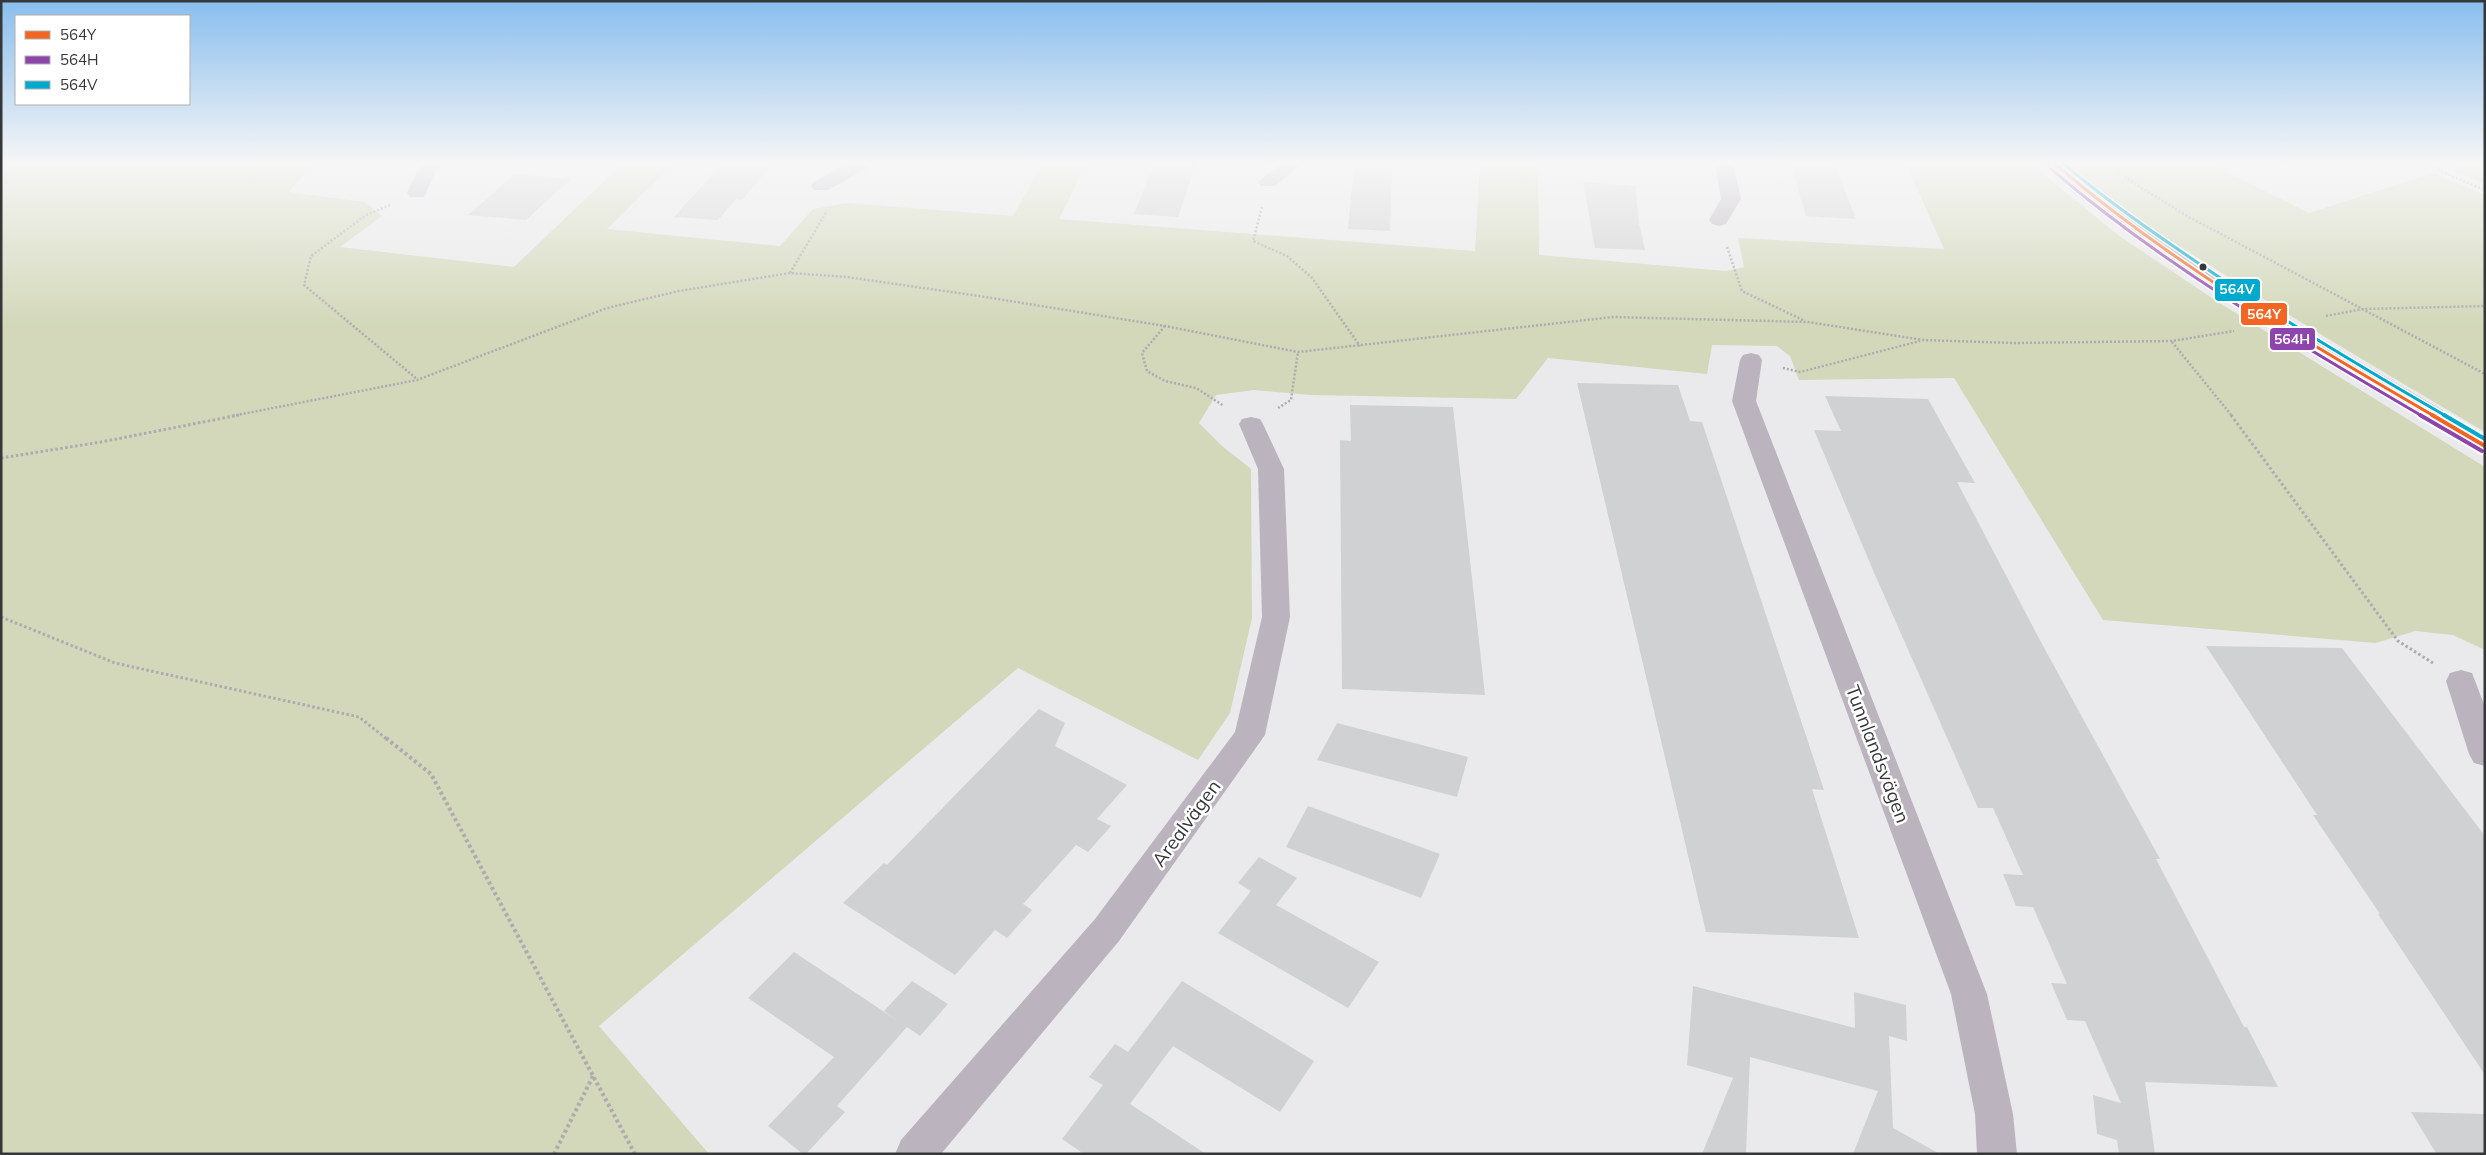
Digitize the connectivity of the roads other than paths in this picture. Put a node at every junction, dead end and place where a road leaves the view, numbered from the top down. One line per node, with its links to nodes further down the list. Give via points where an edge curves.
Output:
1 (2123, 218): 4 (street, via 2279,324)
2 (1751, 360): 8 (street, Tunnlandsvägen, via 1744,401 1969,994 1994,1114)
3 (1251, 424): 7 (street, Arealvägen, via 1271,470 1276,617 1250,735 1107,930)
4 (2485, 446)
5 (2461, 681): 6 (street)
6 (2485, 754)
7 (915, 1154)
8 (1997, 1154)

